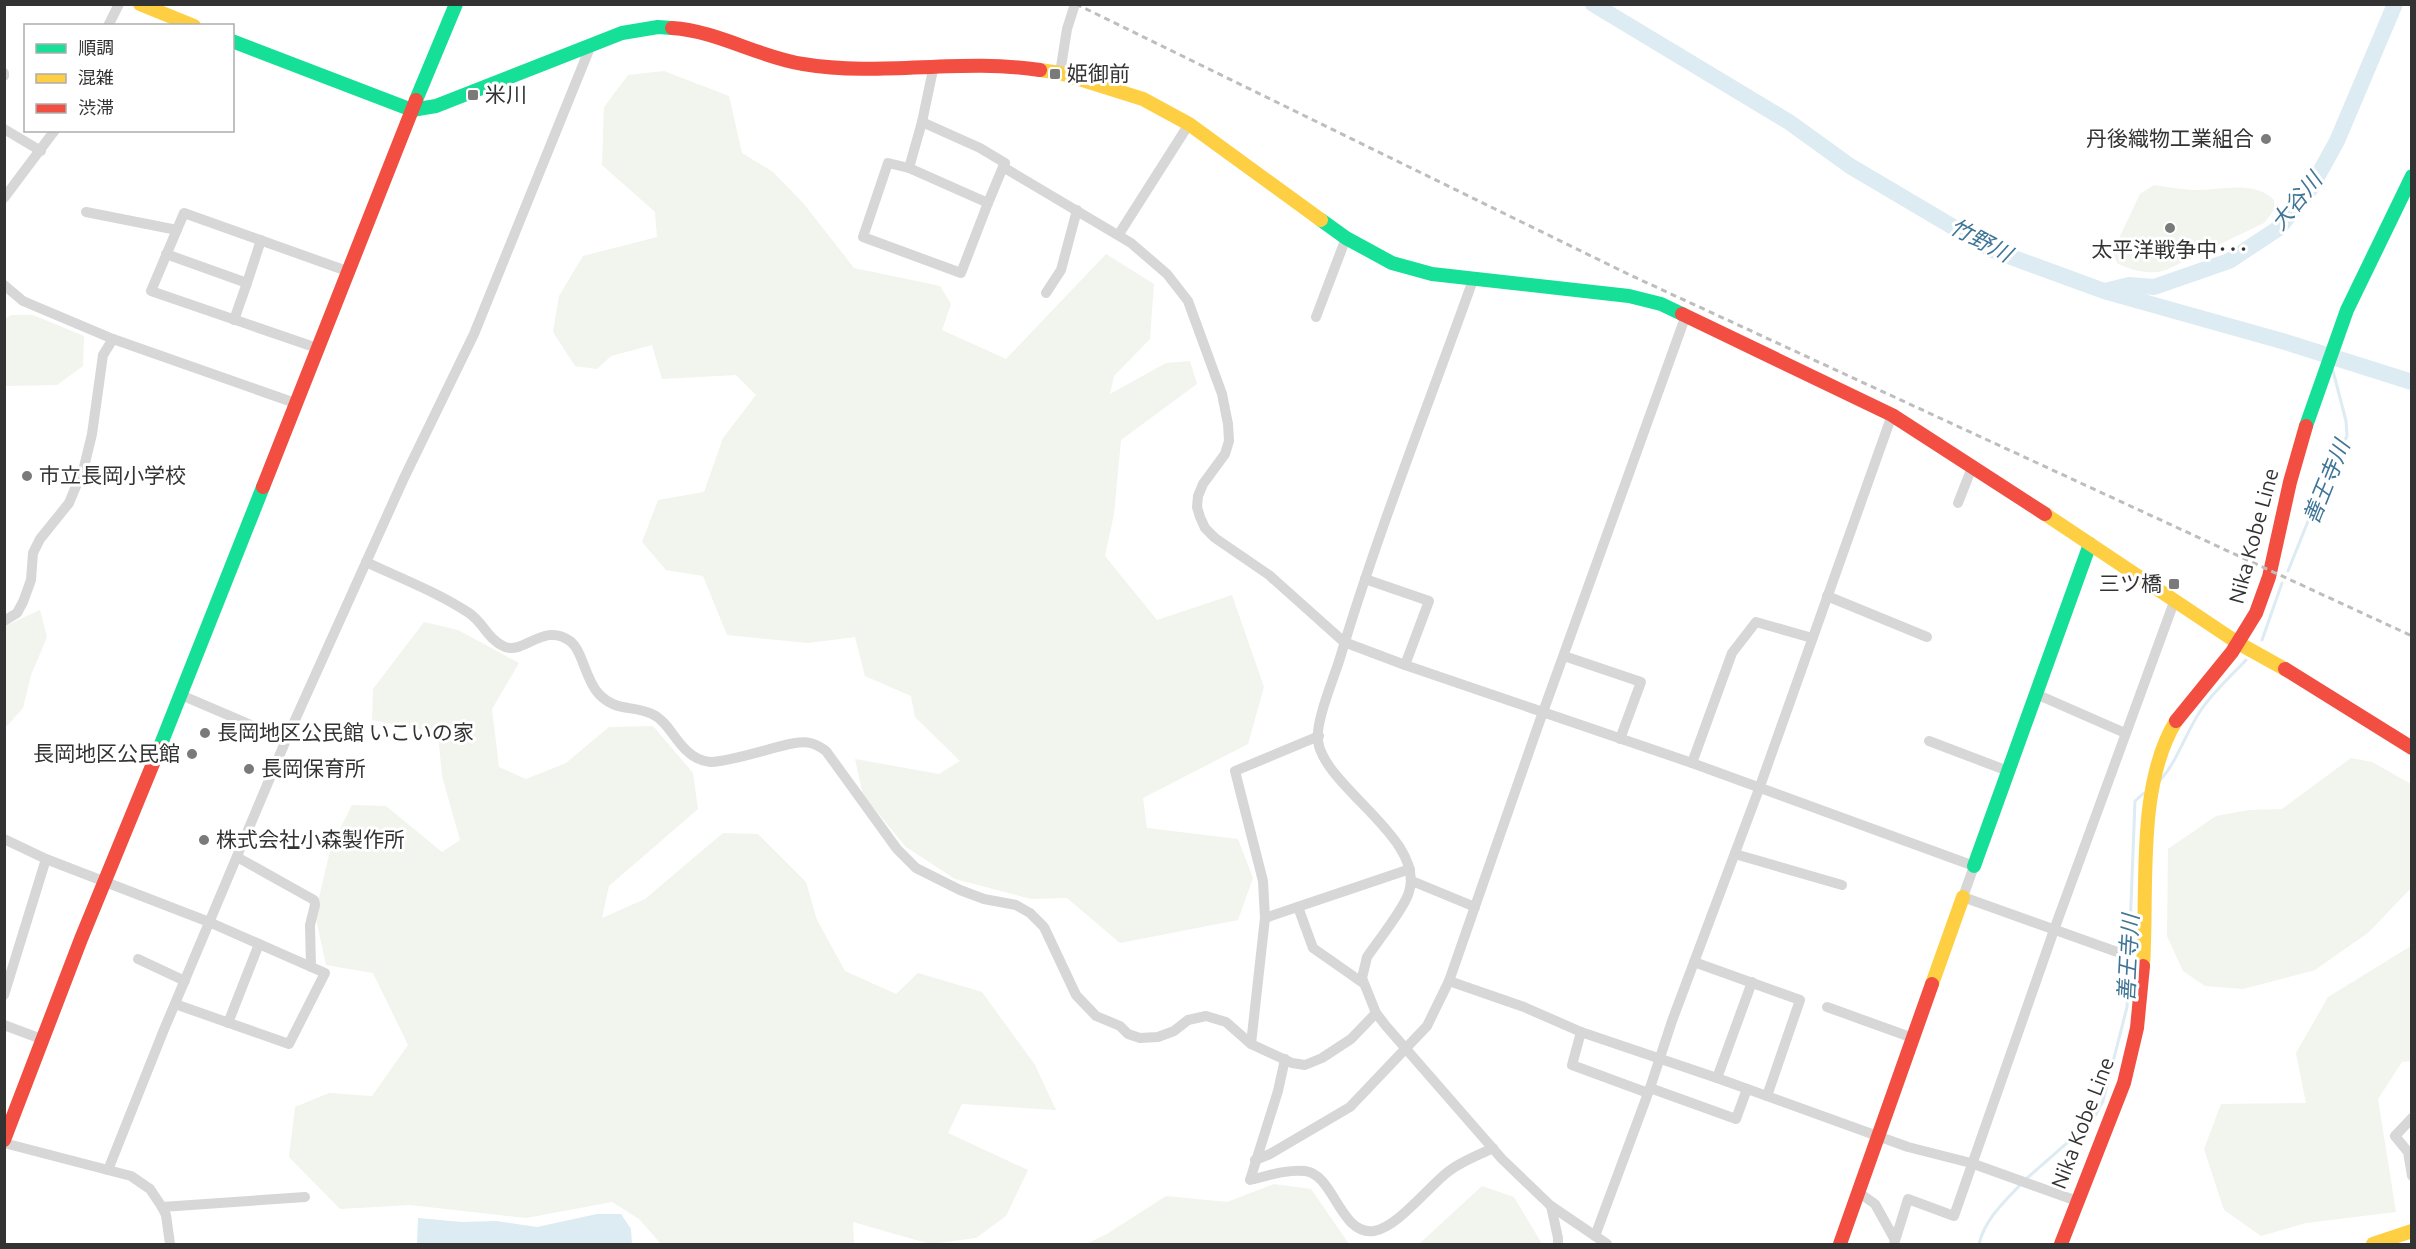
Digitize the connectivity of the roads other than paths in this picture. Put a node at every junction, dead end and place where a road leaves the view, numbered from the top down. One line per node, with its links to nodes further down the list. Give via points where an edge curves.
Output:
1 (119, 4): 5 (street)
2 (140, 4): 6 (street)
3 (456, 4): 11 (street)
4 (1075, 4): 10 (street)
5 (109, 24)
6 (189, 24)
7 (234, 42): 11 (street)
8 (591, 45): 9 (street, via 622,33 658,27 691,29 801,63 837,68); 11 (street, via 436,106); 44 (street, via 474,334)
9 (934, 65): 10 (street, via 1020,67); 12 (street)
10 (1060, 73): 13 (street, via 1143,99)
11 (412, 110): 29 (street)
12 (922, 122): 17 (street, via 980,148 1005,163); 18 (street)
13 (1189, 124): 25 (street); 26 (street)
14 (4, 129): 16 (street)
15 (54, 132): 16 (street)
16 (41, 151): 20 (street)
17 (1003, 167): 21 (street); 22 (street)
18 (909, 168): 21 (street); 21 (street, via 888,163 863,237 961,273)
19 (2412, 176): 52 (street, Nika Kobe Line, via 2339,330 2295,465 2265,588)
20 (4, 198)
21 (988, 203)
22 (1077, 210): 25 (street); 33 (street, via 1061,270)
23 (86, 213): 24 (street)
24 (177, 230): 27 (street, via 184,213); 28 (street)
25 (1119, 234): 51 (street, via 1167,274 1188,301 1227,411 1229,441 1225,454 1198,496 1197,507 1205,528 1269,575)
26 (1346, 238): 30 (street, via 1410,269); 35 (street)
27 (261, 240): 29 (street); 31 (street)
28 (166, 254): 31 (street); 36 (street, via 151,291)
29 (347, 271): 38 (street)
30 (1473, 280): 34 (street, via 1629,296); 45 (street)
31 (247, 283): 36 (street)
32 (4, 285): 37 (street, via 23,302)
33 (1046, 293)
34 (1686, 315): 40 (street); 53 (street)
35 (1316, 317)
36 (234, 320): 38 (street)
37 (113, 339): 39 (street); 48 (street, via 103,355 84,467 69,503 33,553 31,580 23,602 17,613)
38 (317, 348): 39 (street)
39 (295, 403): 56 (street)
40 (1892, 416): 41 (street); 46 (street)
41 (1973, 465): 42 (street); 43 (street)
42 (1958, 503)
43 (2090, 544): 47 (street); 55 (street)
44 (366, 562): 61 (street); 100 (street, via 472,615 493,640 507,648 550,635 570,642 603,699 623,709 650,713 685,750 701,760 726,760 806,741 816,743 916,868 960,890 1016,904 1030,913 1044,927 1076,995 1096,1016 1140,1038 1158,1037 1188,1020 1206,1016 1226,1022)
45 (1365, 579): 51 (street); 54 (street, via 1429,601)
46 (1827, 596): 49 (street); 50 (street)
47 (2174, 602): 52 (street); 58 (street)
48 (4, 621)
49 (1927, 637)
50 (1812, 638): 64 (street, via 1756,622 1732,653); 66 (street)
51 (1344, 642): 54 (street); 59 (street)
52 (2238, 643): 63 (street); 118 (street, Nika Kobe Line, via 2174,722 2157,760 2150,801 2136,1031 2120,1096)
53 (1564, 656): 57 (street); 60 (street, via 1641,682)
54 (1405, 665): 57 (street)
55 (2036, 694): 58 (street); 65 (street)
56 (181, 696): 61 (street); 74 (street)
57 (1543, 711): 60 (street); 78 (street)
58 (2125, 733): 81 (street)
59 (1319, 736): 72 (street, via 1330,769 1382,824); 79 (street, via 1235,771 1263,881)
60 (1620, 739): 64 (street)
61 (286, 740): 69 (street)
62 (1929, 741): 65 (street)
63 (2412, 748)
64 (1692, 763): 66 (street)
65 (2008, 771): 71 (street)
66 (1759, 789): 68 (street); 71 (street)
67 (4, 839): 70 (street)
68 (1735, 854): 75 (street); 85 (street)
69 (237, 857): 80 (street); 86 (street, via 314,900)
70 (46, 859): 74 (street); 91 (street)
71 (1974, 866): 76 (street)
72 (1410, 869): 73 (street); 77 (street)
73 (1412, 881): 78 (street); 90 (street, via 1409,894 1368,957)
74 (106, 882): 80 (street); 99 (street)
75 (1842, 885)
76 (1962, 897): 81 (street); 98 (street)
77 (1298, 907): 79 (street); 90 (street, via 1313,948)
78 (1475, 907): 88 (street)
79 (1265, 918): 100 (street)
80 (209, 922): 82 (street); 87 (street)
81 (2054, 930): 83 (street); 113 (street)
82 (259, 944): 86 (street); 95 (street)
83 (2120, 953)
84 (138, 959): 87 (street)
85 (1694, 962): 89 (street); 103 (street)
86 (311, 967): 95 (street, via 325,973 289,1044)
87 (185, 981): 92 (street)
88 (1449, 981): 97 (street); 101 (street, via 1427,1026)
89 (1752, 982): 104 (street); 107 (street, via 1800,1000)
90 (1363, 983): 94 (street)
91 (4, 995)
92 (175, 1004): 95 (street); 114 (street)
93 (1827, 1007): 98 (street)
94 (1376, 1012): 101 (street); 102 (street, via 1351,1039 1322,1058 1305,1065)
95 (228, 1023)
96 (4, 1025): 99 (street)
97 (1581, 1032): 103 (street); 106 (street, via 1572,1065)
98 (1913, 1038): 109 (street)
99 (44, 1040): 110 (street)
100 (1251, 1044): 102 (street)
101 (1407, 1050): 111 (street); 112 (street, via 1350,1107)
102 (1285, 1059): 112 (street)
103 (1659, 1059): 104 (street); 106 (street)
104 (1717, 1078): 105 (street)
105 (1747, 1089): 106 (street, via 1736,1119); 107 (street)
106 (1649, 1091): 122 (street)
107 (1767, 1096): 109 (street)
108 (2412, 1118): 115 (street, via 2395,1136 2408,1152)
109 (1878, 1136): 113 (street); 116 (street)
110 (4, 1142): 114 (street)
111 (1493, 1148): 112 (street, via 1451,1169 1396,1220 1372,1232 1357,1227 1345,1216 1319,1178 1307,1171 1250,1180); 119 (street)
112 (1255, 1160)
113 (1971, 1163): 118 (street); 123 (street, via 1954,1216 1908,1199)
114 (108, 1170): 120 (street, via 131,1176 150,1189)
115 (2412, 1176)
116 (1858, 1192): 123 (street, via 1875,1204); 127 (street)
117 (305, 1197): 120 (street)
118 (2077, 1201): 128 (street, Nika Kobe Line)
119 (1551, 1206): 122 (street); 125 (street)
120 (162, 1207): 124 (street)
121 (2412, 1231): 129 (street)
122 (1595, 1236): 126 (street)
123 (1894, 1242)
124 (170, 1245)
125 (1558, 1245)
126 (1607, 1245)
127 (1840, 1245)
128 (2061, 1245)
129 (2373, 1245)

